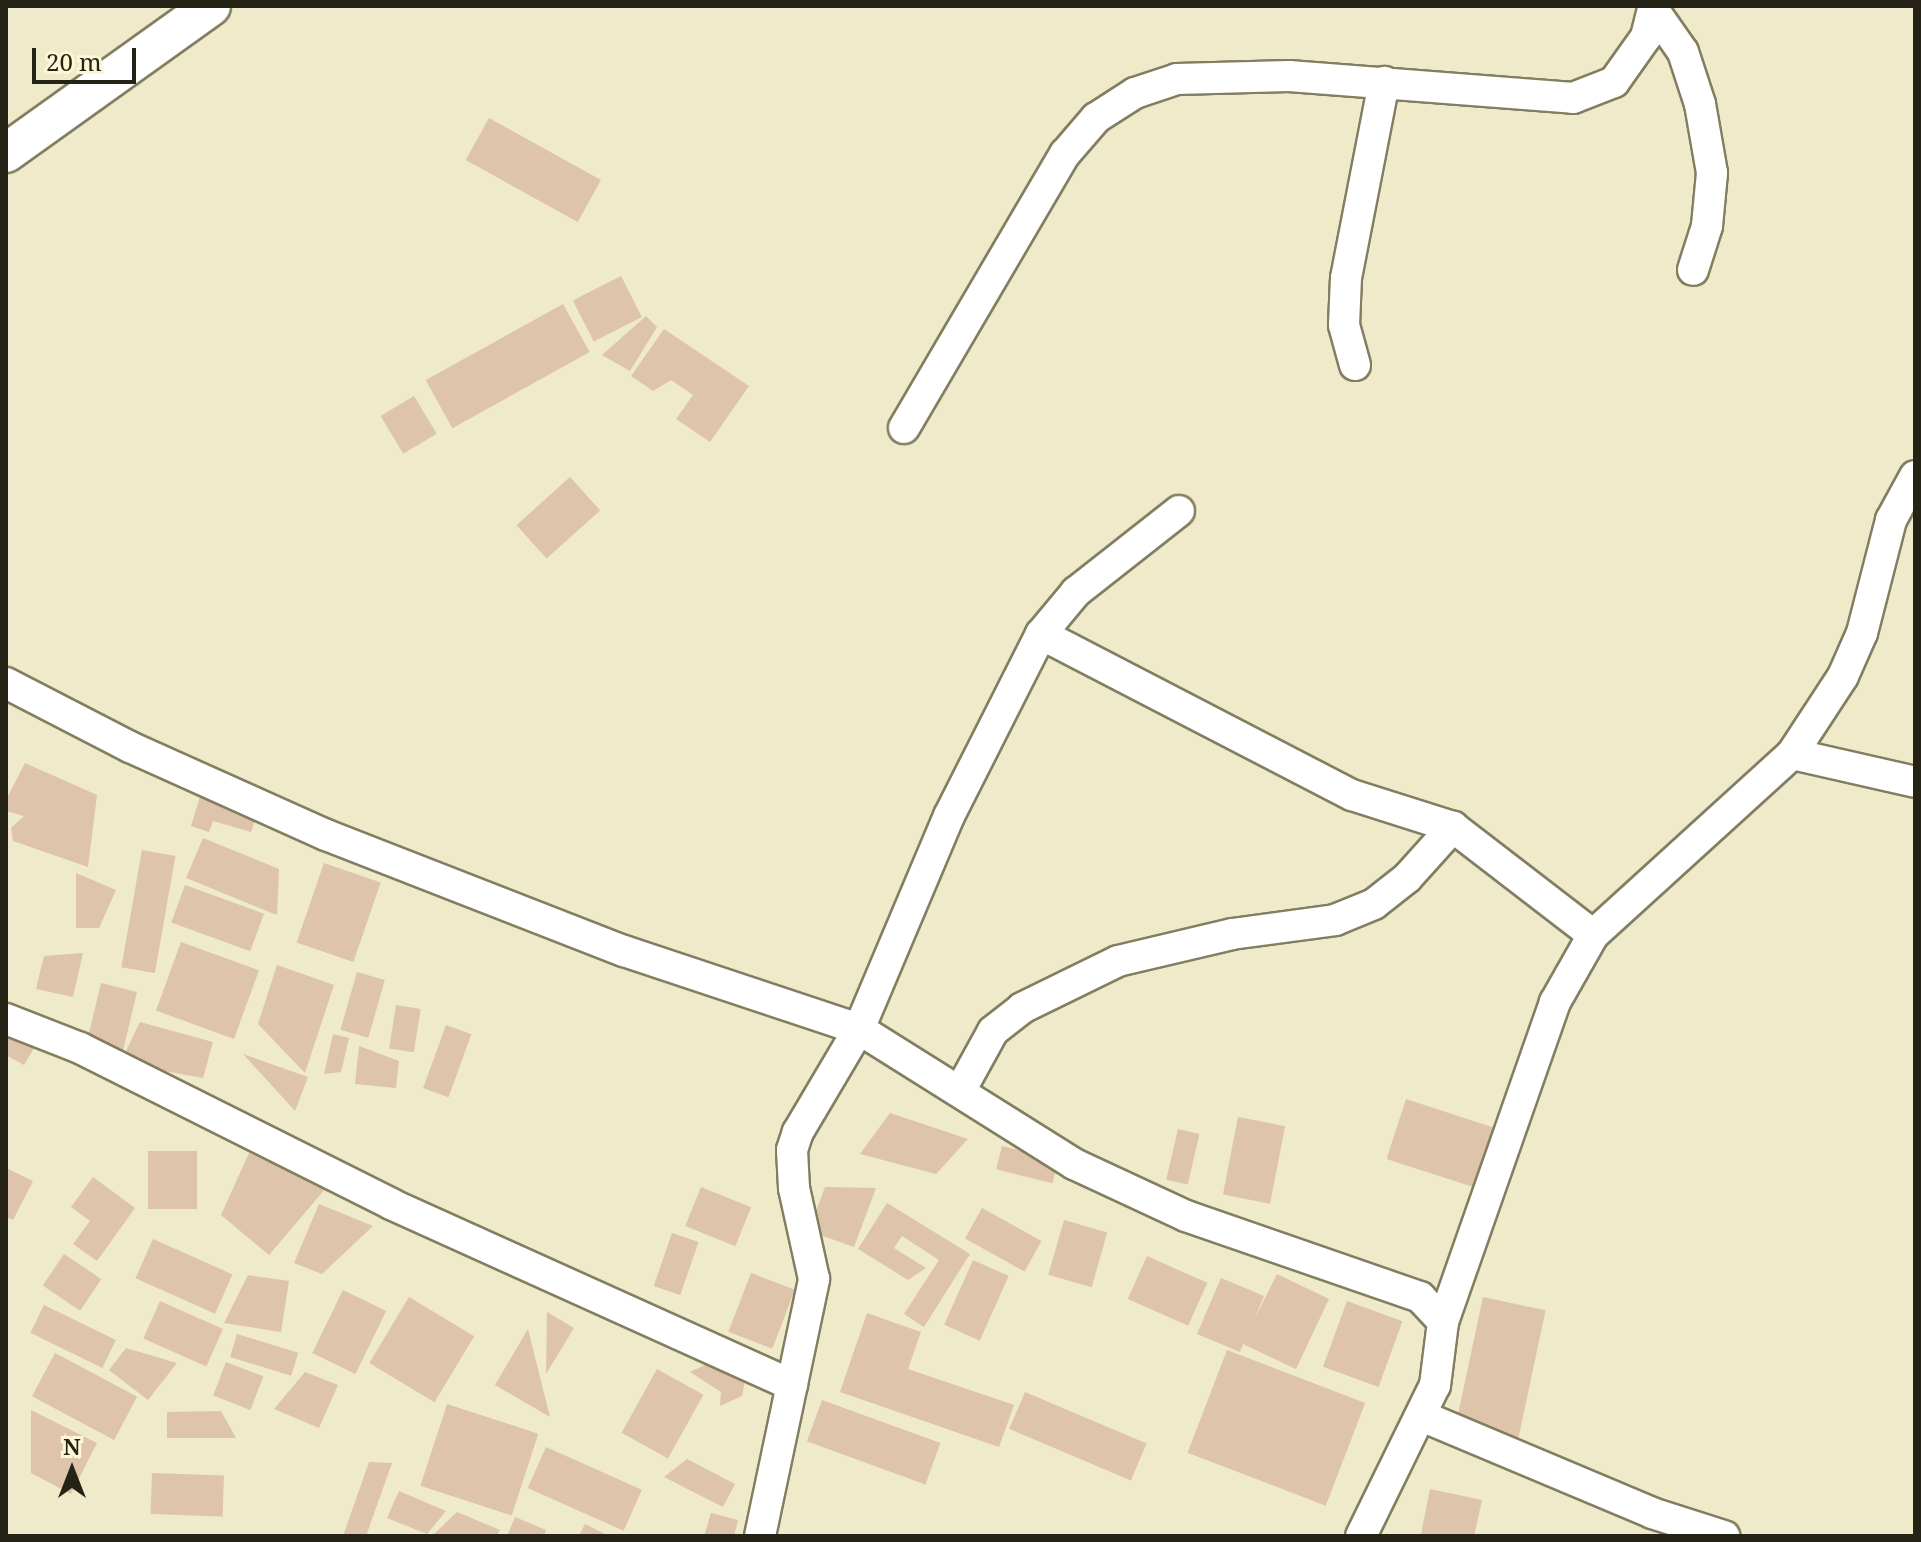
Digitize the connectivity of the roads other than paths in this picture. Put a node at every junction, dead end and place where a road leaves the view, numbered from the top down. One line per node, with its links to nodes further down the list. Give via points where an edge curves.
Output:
1 (211, 6): 4 (street)
2 (1653, 8): 3 (street, via 1646,37 1628,66 1596,93 1573,98); 5 (street, via 1683,52 1700,104 1712,173 1707,226)
3 (1384, 82): 6 (street, via 1346,278 1344,325); 7 (street, via 1289,76 1177,79 1135,93 1096,118 1065,154)
4 (6, 153)
5 (1693, 270)
6 (1355, 365)
7 (904, 428)
8 (1915, 476): 12 (street, via 1891,520 1862,633 1843,676)
9 (1179, 511): 10 (street, via 1076,592)
10 (1041, 634): 14 (street, via 1352,795); 17 (street, via 949,816)
11 (6, 683): 17 (street, via 130,747 326,835 624,951)
12 (1792, 754): 13 (street); 15 (street)
13 (1915, 782)
14 (1453, 827): 15 (street); 18 (street, via 1407,878 1374,904 1335,920 1217,937 1118,961 1022,1008 993,1031)
15 (1593, 935): 19 (street, via 1555,1002)
16 (6, 1019): 20 (street, via 80,1048 391,1204)
17 (859, 1029): 18 (street); 20 (street, via 807,1113 792,1150 794,1188 814,1279)
18 (960, 1091): 19 (street, via 1074,1164 1186,1216 1389,1282 1420,1297)
19 (1443, 1322): 21 (street, via 1444,1347)
20 (792, 1385): 22 (street)
21 (1424, 1417): 23 (street); 24 (street, via 1652,1513)
22 (760, 1536)
23 (1361, 1536)
24 (1724, 1536)

